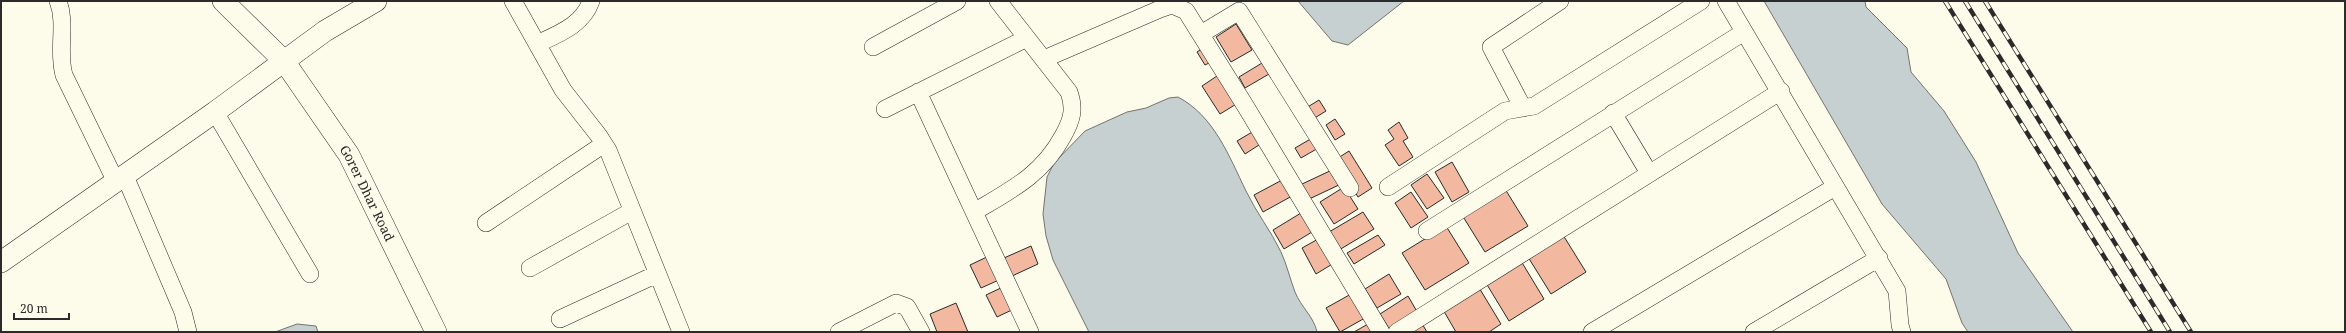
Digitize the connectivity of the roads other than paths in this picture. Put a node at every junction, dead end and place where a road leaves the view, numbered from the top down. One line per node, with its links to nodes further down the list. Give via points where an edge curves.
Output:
1 (58, 1): 26 (street, via 61,19 61,65 64,75)
2 (223, 1): 17 (street, Gorer Dhar Road)
3 (376, 1): 17 (street, via 317,36)
4 (513, 1): 14 (street)
5 (591, 1): 14 (street, via 584,15 573,25)
6 (957, 1): 15 (street)
7 (998, 1): 13 (street)
8 (1560, 1): 20 (street, via 1491,47)
9 (1701, 1): 20 (street, via 1534,106)
10 (1726, 1): 11 (street)
11 (1744, 32): 18 (street); 23 (street)
12 (1201, 34): 16 (street, via 1186,11 1172,5); 29 (street, via 1239,11); 47 (street)
13 (1027, 38): 16 (street); 19 (street)
14 (537, 44): 24 (street, via 572,104)
15 (873, 47)
16 (1044, 59): 31 (street, via 1069,92 1074,105 1071,121 1049,159 1038,172)
17 (284, 61): 22 (street); 42 (street, Gorer Dhar Road, via 349,155)
18 (1781, 91): 25 (street); 28 (street)
19 (918, 92): 21 (street); 31 (street)
20 (1523, 108): 27 (street, via 1505,111)
21 (885, 109)
22 (215, 112): 26 (street); 37 (street)
23 (1613, 113): 25 (street); 33 (street)
24 (604, 144): 30 (street); 32 (street)
25 (1649, 173): 48 (street)
26 (120, 179): 35 (street); 41 (street, via 183,312)
27 (1388, 187)
28 (1836, 187): 34 (street); 49 (street)
29 (1350, 188)
30 (632, 211): 36 (street); 38 (street)
31 (974, 212): 46 (street)
32 (486, 223)
33 (1427, 231)
34 (1879, 258): 40 (street); 51 (street, via 1898,294)
35 (1, 262)
36 (530, 268)
37 (310, 274)
38 (657, 274): 39 (street); 43 (street)
39 (560, 319)
40 (1773, 327): 50 (street)
41 (188, 332)
42 (436, 332)
43 (681, 332)
44 (839, 332): 45 (street, via 896,303 908,308)
45 (921, 332)
46 (1030, 332)
47 (1381, 332)
48 (1397, 332)
49 (1592, 332)
50 (1754, 332)
51 (1902, 332)

